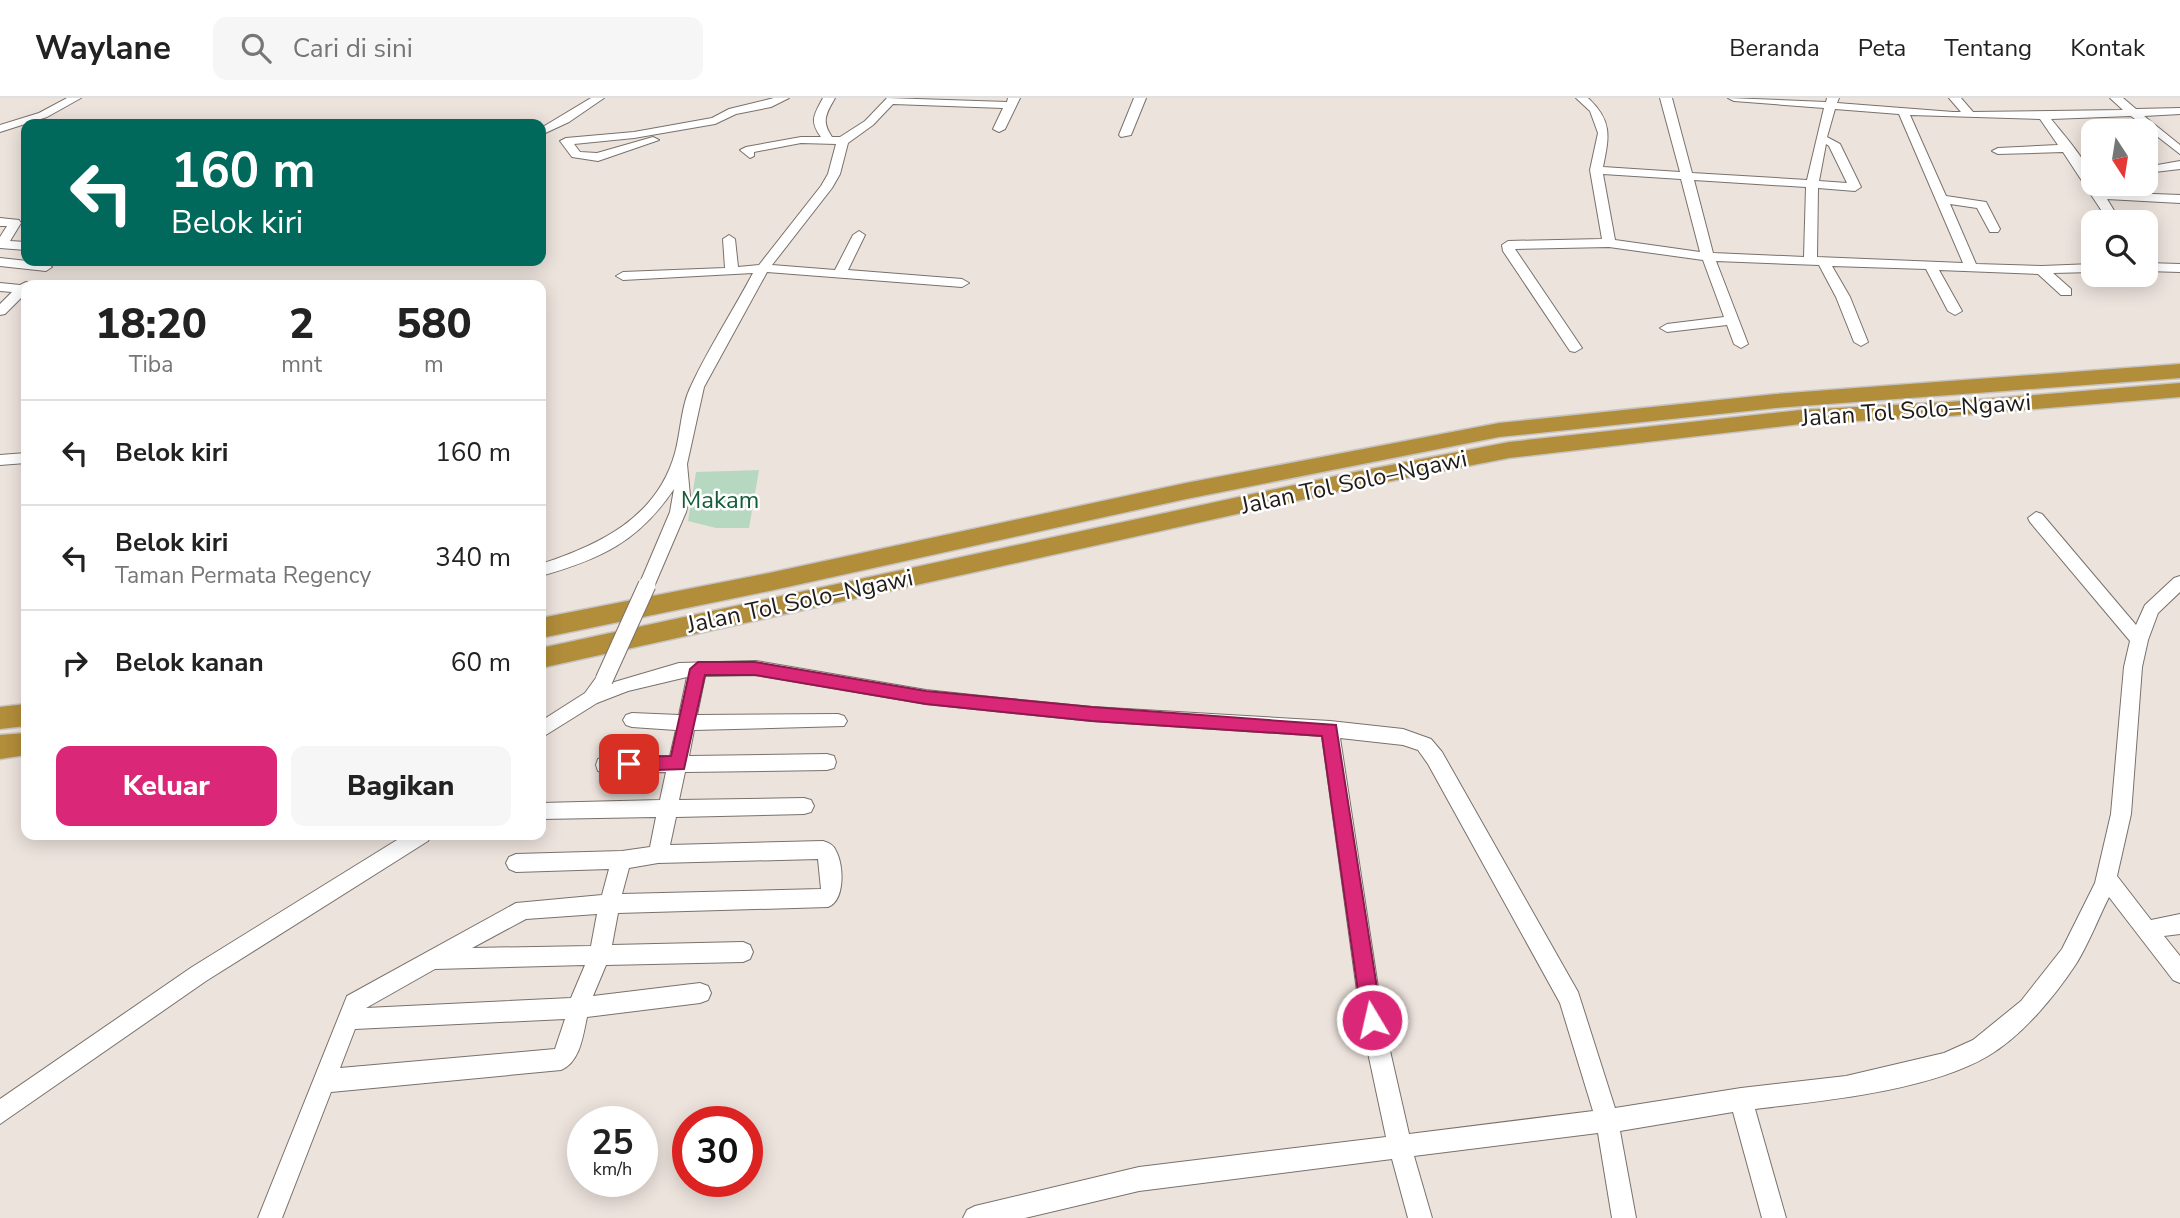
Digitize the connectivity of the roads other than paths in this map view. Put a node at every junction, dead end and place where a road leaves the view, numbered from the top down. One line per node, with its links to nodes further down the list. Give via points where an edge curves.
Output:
1 (75, 98): 20 (street)
2 (598, 98): 24 (street)
3 (783, 98): 25 (street, via 733,111 718,124 669,135)
4 (829, 98): 28 (street, via 818,125 830,139)
5 (1140, 98): 26 (street)
6 (1581, 98): 36 (street, via 1595,110 1604,132)
7 (1666, 98): 37 (street)
8 (1734, 98): 14 (street)
9 (1955, 98): 18 (street)
10 (2116, 98): 16 (street)
11 (892, 99): 13 (street); 28 (street)
12 (1013, 101): 13 (street); 23 (street)
13 (950, 102)
14 (1832, 103): 15 (street); 27 (street)
15 (1903, 111): 18 (street); 39 (street)
16 (2133, 113): 17 (street); 19 (street); 30 (street)
17 (2177, 113)
18 (1970, 115): 19 (street)
19 (2043, 116): 33 (street)
20 (30, 119)
21 (21, 122): 22 (street)
22 (0, 129)
23 (999, 129)
24 (546, 130)
25 (645, 133): 25 (street, via 569,140 566,142 576,155 598,157 653,140)
26 (1125, 135)
27 (1821, 138): 38 (street); 38 (street, via 1834,144 1855,187)
28 (844, 140): 31 (street, via 801,140 746,150); 57 (street, via 826,188)
29 (1998, 151): 33 (street)
30 (2180, 151)
31 (750, 154)
32 (2009, 161): 33 (street)
33 (2079, 161)
34 (2180, 165): 35 (street)
35 (2158, 168)
36 (1596, 170): 37 (street); 47 (street)
37 (1687, 175): 38 (street); 50 (street)
38 (1812, 184): 51 (street)
39 (1940, 195): 40 (street); 44 (street, via 1982,205); 56 (street)
40 (1991, 195)
41 (2118, 196): 42 (street)
42 (2180, 199)
43 (0, 222): 48 (street, via 15,223)
44 (1994, 229)
45 (859, 234): 63 (street)
46 (729, 239): 62 (street)
47 (1609, 243): 50 (street); 77 (street, via 1507,247)
48 (1, 244): 49 (street)
49 (21, 246)
50 (1708, 257): 51 (street); 73 (street)
51 (1816, 261): 54 (street); 75 (street, via 1843,297)
52 (0, 262): 53 (street)
53 (21, 263)
54 (1930, 265): 56 (street); 72 (street)
55 (48, 266): 65 (street)
56 (1971, 267): 60 (street)
57 (763, 268): 62 (street); 63 (street); 82 (street, via 697,387)
58 (2081, 268): 60 (street)
59 (2158, 268): 61 (street)
60 (2042, 270): 70 (street)
61 (2178, 270)
62 (732, 271): 64 (street)
63 (840, 273): 66 (street)
64 (623, 276)
65 (33, 280)
66 (962, 283)
67 (0, 287): 68 (street)
68 (21, 287)
69 (21, 291): 71 (street)
70 (2066, 292)
71 (0, 311)
72 (1955, 311)
73 (1731, 320): 74 (street); 76 (street)
74 (1667, 328)
75 (1861, 342)
76 (1741, 344)
77 (1575, 348)
78 (2180, 371): 86 (highway, Jalan Tol Solo–Ngawi, via 1776,401 1499,429)
79 (2180, 390): 88 (highway, Jalan Tol Solo–Ngawi, via 1801,417 1509,450)
80 (21, 458): 81 (street)
81 (0, 460)
82 (680, 461): 84 (street, via 673,479 631,531 591,554); 90 (street, bridge, via 678,512 604,680)
83 (2036, 518): 87 (street)
84 (546, 568)
85 (2180, 582): 87 (street, via 2151,610)
86 (546, 627)
87 (2139, 640): 110 (street, via 2120,814)
88 (546, 657)
89 (698, 669): 90 (street, via 660,674); 95 (street); 97 (street, via 755,668 926,697 1092,714)
90 (591, 698): 96 (street)
91 (21, 716): 92 (highway)
92 (0, 718)
93 (632, 720): 95 (street)
94 (838, 721): 95 (street)
95 (686, 723): 101 (street)
96 (546, 727)
97 (1330, 729): 124 (street, via 1403,737 1430,750 1570,999); 125 (street, via 1372,1020)
98 (21, 745): 99 (highway)
99 (0, 747)
100 (827, 762): 101 (street)
101 (678, 764): 102 (street); 104 (street)
102 (605, 765)
103 (804, 806): 104 (street)
104 (668, 809): 105 (street); 107 (street)
105 (546, 811)
106 (413, 840): 123 (street, via 199,974)
107 (658, 854): 108 (street); 111 (street, via 823,850 828,853 831,894 825,899)
108 (622, 860): 109 (street); 111 (street)
109 (516, 863)
110 (2106, 877): 113 (street); 122 (street, via 2069,956 2029,1008 1981,1048 1945,1064 1846,1087)
111 (610, 904): 115 (street); 116 (street, via 518,911)
112 (2180, 924): 113 (street)
113 (2148, 930): 117 (street)
114 (743, 952): 115 (street)
115 (599, 954): 116 (street); 119 (street)
116 (429, 959): 120 (street, via 360,998)
117 (2180, 973)
118 (701, 993): 119 (street)
119 (578, 1008): 120 (street); 121 (street, via 570,1046 561,1059)
120 (350, 1019): 121 (street)
121 (326, 1082): 126 (street)
122 (1741, 1098): 124 (street); 130 (street)
123 (0, 1113)
124 (1606, 1121): 125 (street); 129 (street)
125 (1400, 1147): 127 (street, via 1139,1179); 128 (street)
126 (270, 1218)
127 (975, 1218)
128 (1420, 1218)
129 (1623, 1218)
130 (1774, 1218)

